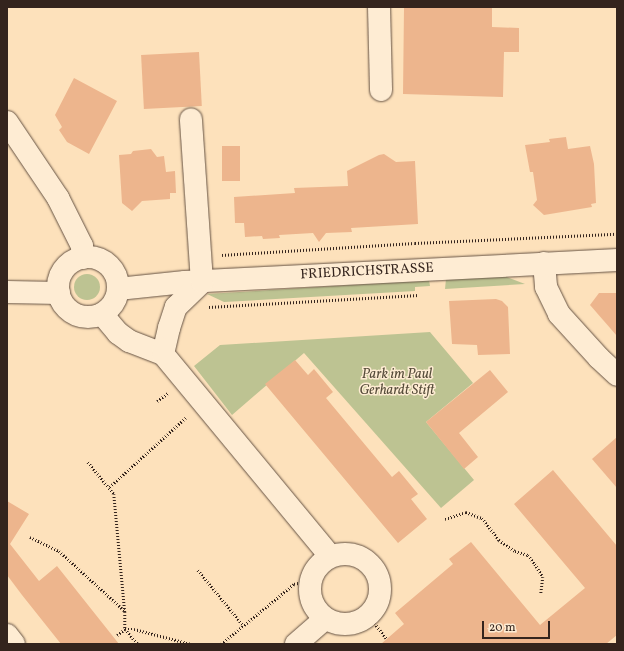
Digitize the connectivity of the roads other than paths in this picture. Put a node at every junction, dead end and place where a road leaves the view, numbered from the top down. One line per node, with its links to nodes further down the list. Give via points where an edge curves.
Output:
1 (379, 7): 2 (street)
2 (381, 90)
3 (191, 119): 8 (street)
4 (7, 122): 5 (street, via 58,198 82,246)
5 (84, 258): 9 (street, via 97,259 108,265 116,276); 11 (street, via 72,262 64,270 59,281)
6 (617, 260): 7 (street, FRIEDRICHSTRASSE)
7 (544, 263): 8 (street, FRIEDRICHSTRASSE); 14 (street, via 546,287 559,314 579,338)
8 (202, 282): 9 (street, FRIEDRICHSTRASSE); 13 (street, via 176,307)
9 (118, 289): 12 (street, via 112,306)
10 (7, 292): 11 (street)
11 (59, 293): 12 (street, via 63,303 75,314 92,317)
12 (102, 314): 13 (street, via 128,341)
13 (163, 354): 15 (street)
14 (617, 375)
15 (330, 556): 16 (street, via 322,562 310,580 309,589 310,601); 16 (street, via 356,556 370,564 380,584 380,595 376,607 369,616 359,622 347,625)
16 (325, 619): 19 (street)
17 (7, 635): 18 (street)
18 (14, 644)
19 (296, 644)

